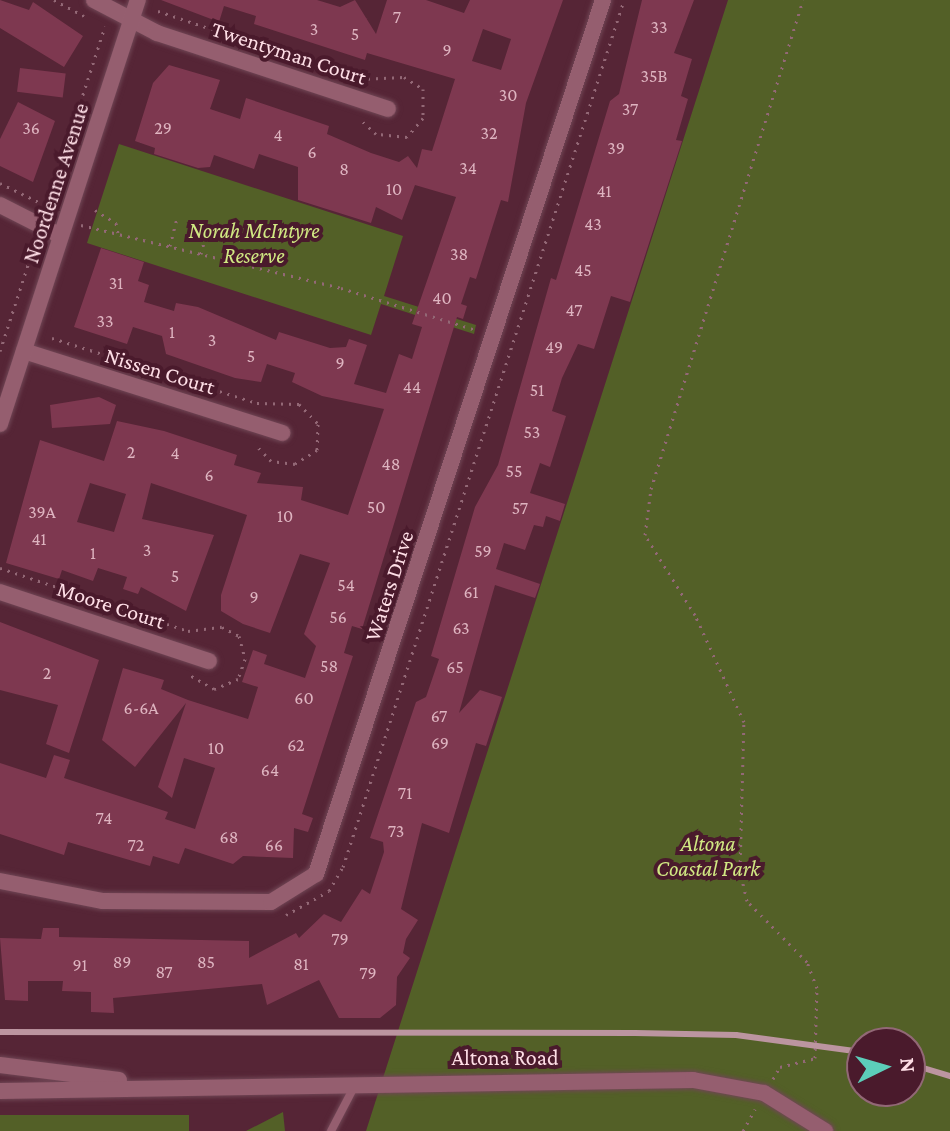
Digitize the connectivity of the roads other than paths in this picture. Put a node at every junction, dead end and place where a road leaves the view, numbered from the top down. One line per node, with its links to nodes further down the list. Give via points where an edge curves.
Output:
1 (94, 0): 4 (street, Twentyman Court)
2 (138, 0): 4 (street, Noordenne Avenue)
3 (603, 0): 13 (street, Waters Drive, via 316,874 271,902 103,901)
4 (132, 20): 5 (street, Twentyman Court); 7 (street, Noordenne Avenue)
5 (388, 109)
6 (0, 205): 7 (street)
7 (61, 236): 8 (street, Noordenne Avenue)
8 (24, 351): 9 (street, Noordenne Avenue); 10 (street, Nissen Court)
9 (0, 424)
10 (282, 433)
11 (0, 592): 12 (street, Moore Court)
12 (209, 661)
13 (0, 881)
14 (0, 1065): 16 (street, Altona Road)
15 (357, 1081): 16 (street, Altona Road); 18 (lane); 19 (street, Altona Road, via 693,1080 764,1093)
16 (173, 1085): 17 (street, Altona Road)
17 (0, 1091)
18 (331, 1131)
19 (825, 1131)

